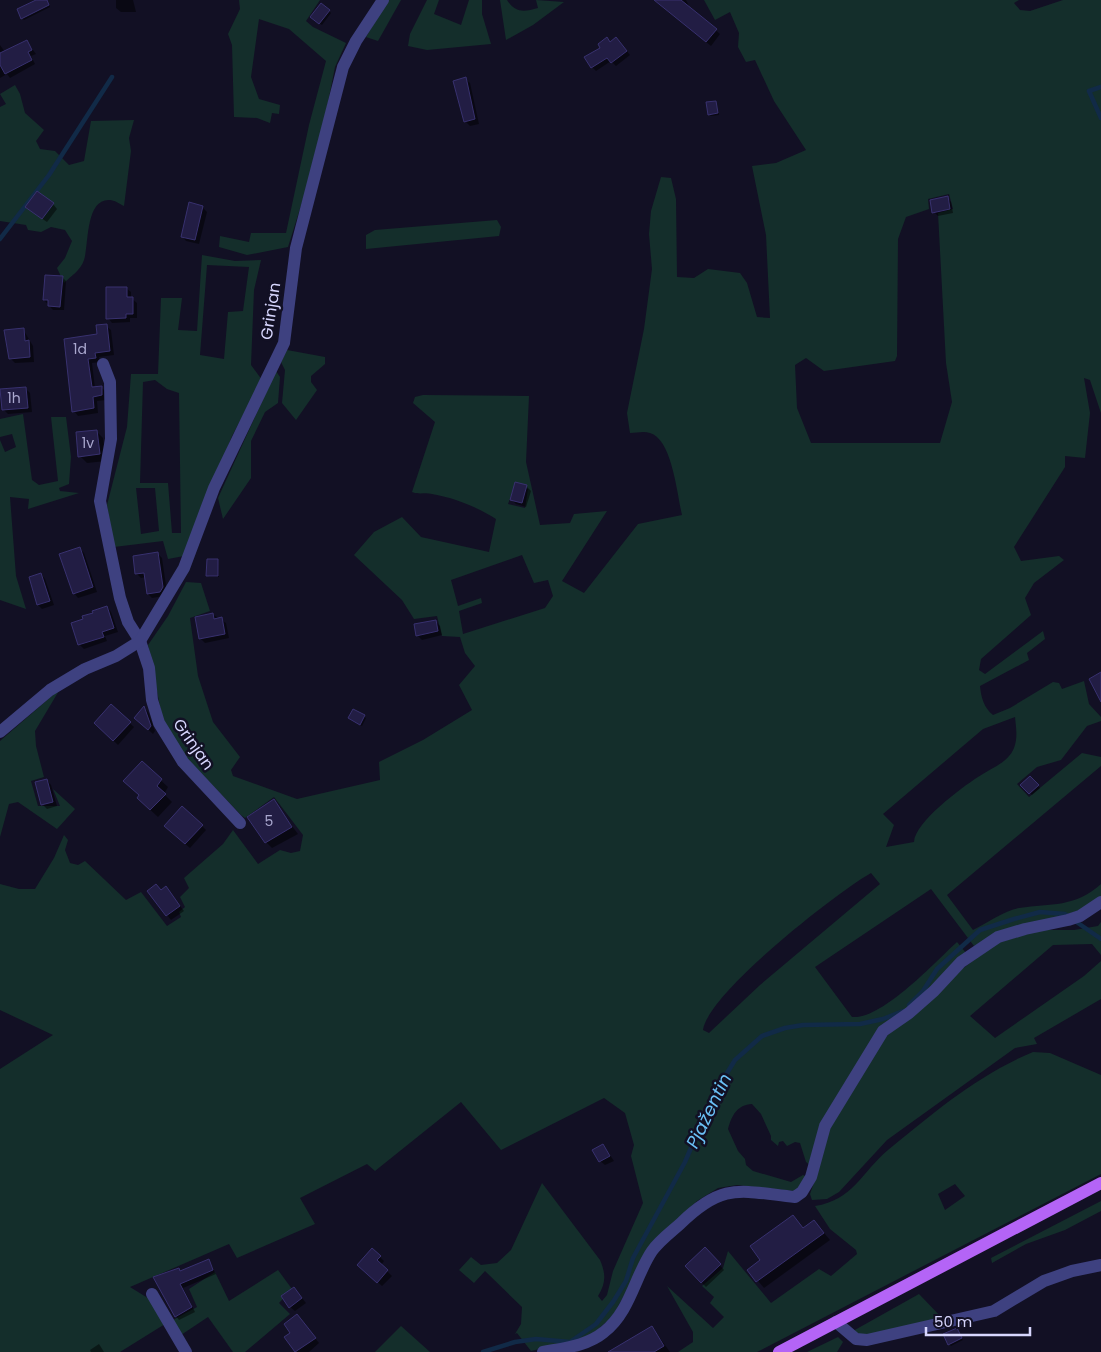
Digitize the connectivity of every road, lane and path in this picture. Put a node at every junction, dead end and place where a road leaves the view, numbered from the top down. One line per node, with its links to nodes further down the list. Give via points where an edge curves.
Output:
1 (383, 0): 3 (street, Grinjan, via 343,67 296,248 284,343 214,488 184,568)
2 (104, 364): 3 (street, Grinjan, via 110,382 111,439 100,501 120,598 128,622)
3 (140, 641): 4 (street, Grinjan, via 50,690); 5 (street, Grinjan, via 149,668 152,700 159,723 184,762)
4 (0, 732)
5 (240, 823)
6 (1101, 902): 12 (street, via 1074,918 998,937 961,962 934,991 883,1031 825,1126 812,1177 802,1192 795,1197 743,1191 720,1194 699,1206 653,1250 621,1312 605,1332 586,1343)
7 (1101, 1183): 10 (main road)
8 (1101, 1265): 10 (street, via 1049,1279 994,1311 867,1340 856,1339)
9 (152, 1294): 11 (street)
10 (836, 1322): 13 (main road)
11 (186, 1352)
12 (543, 1352)
13 (779, 1352)

